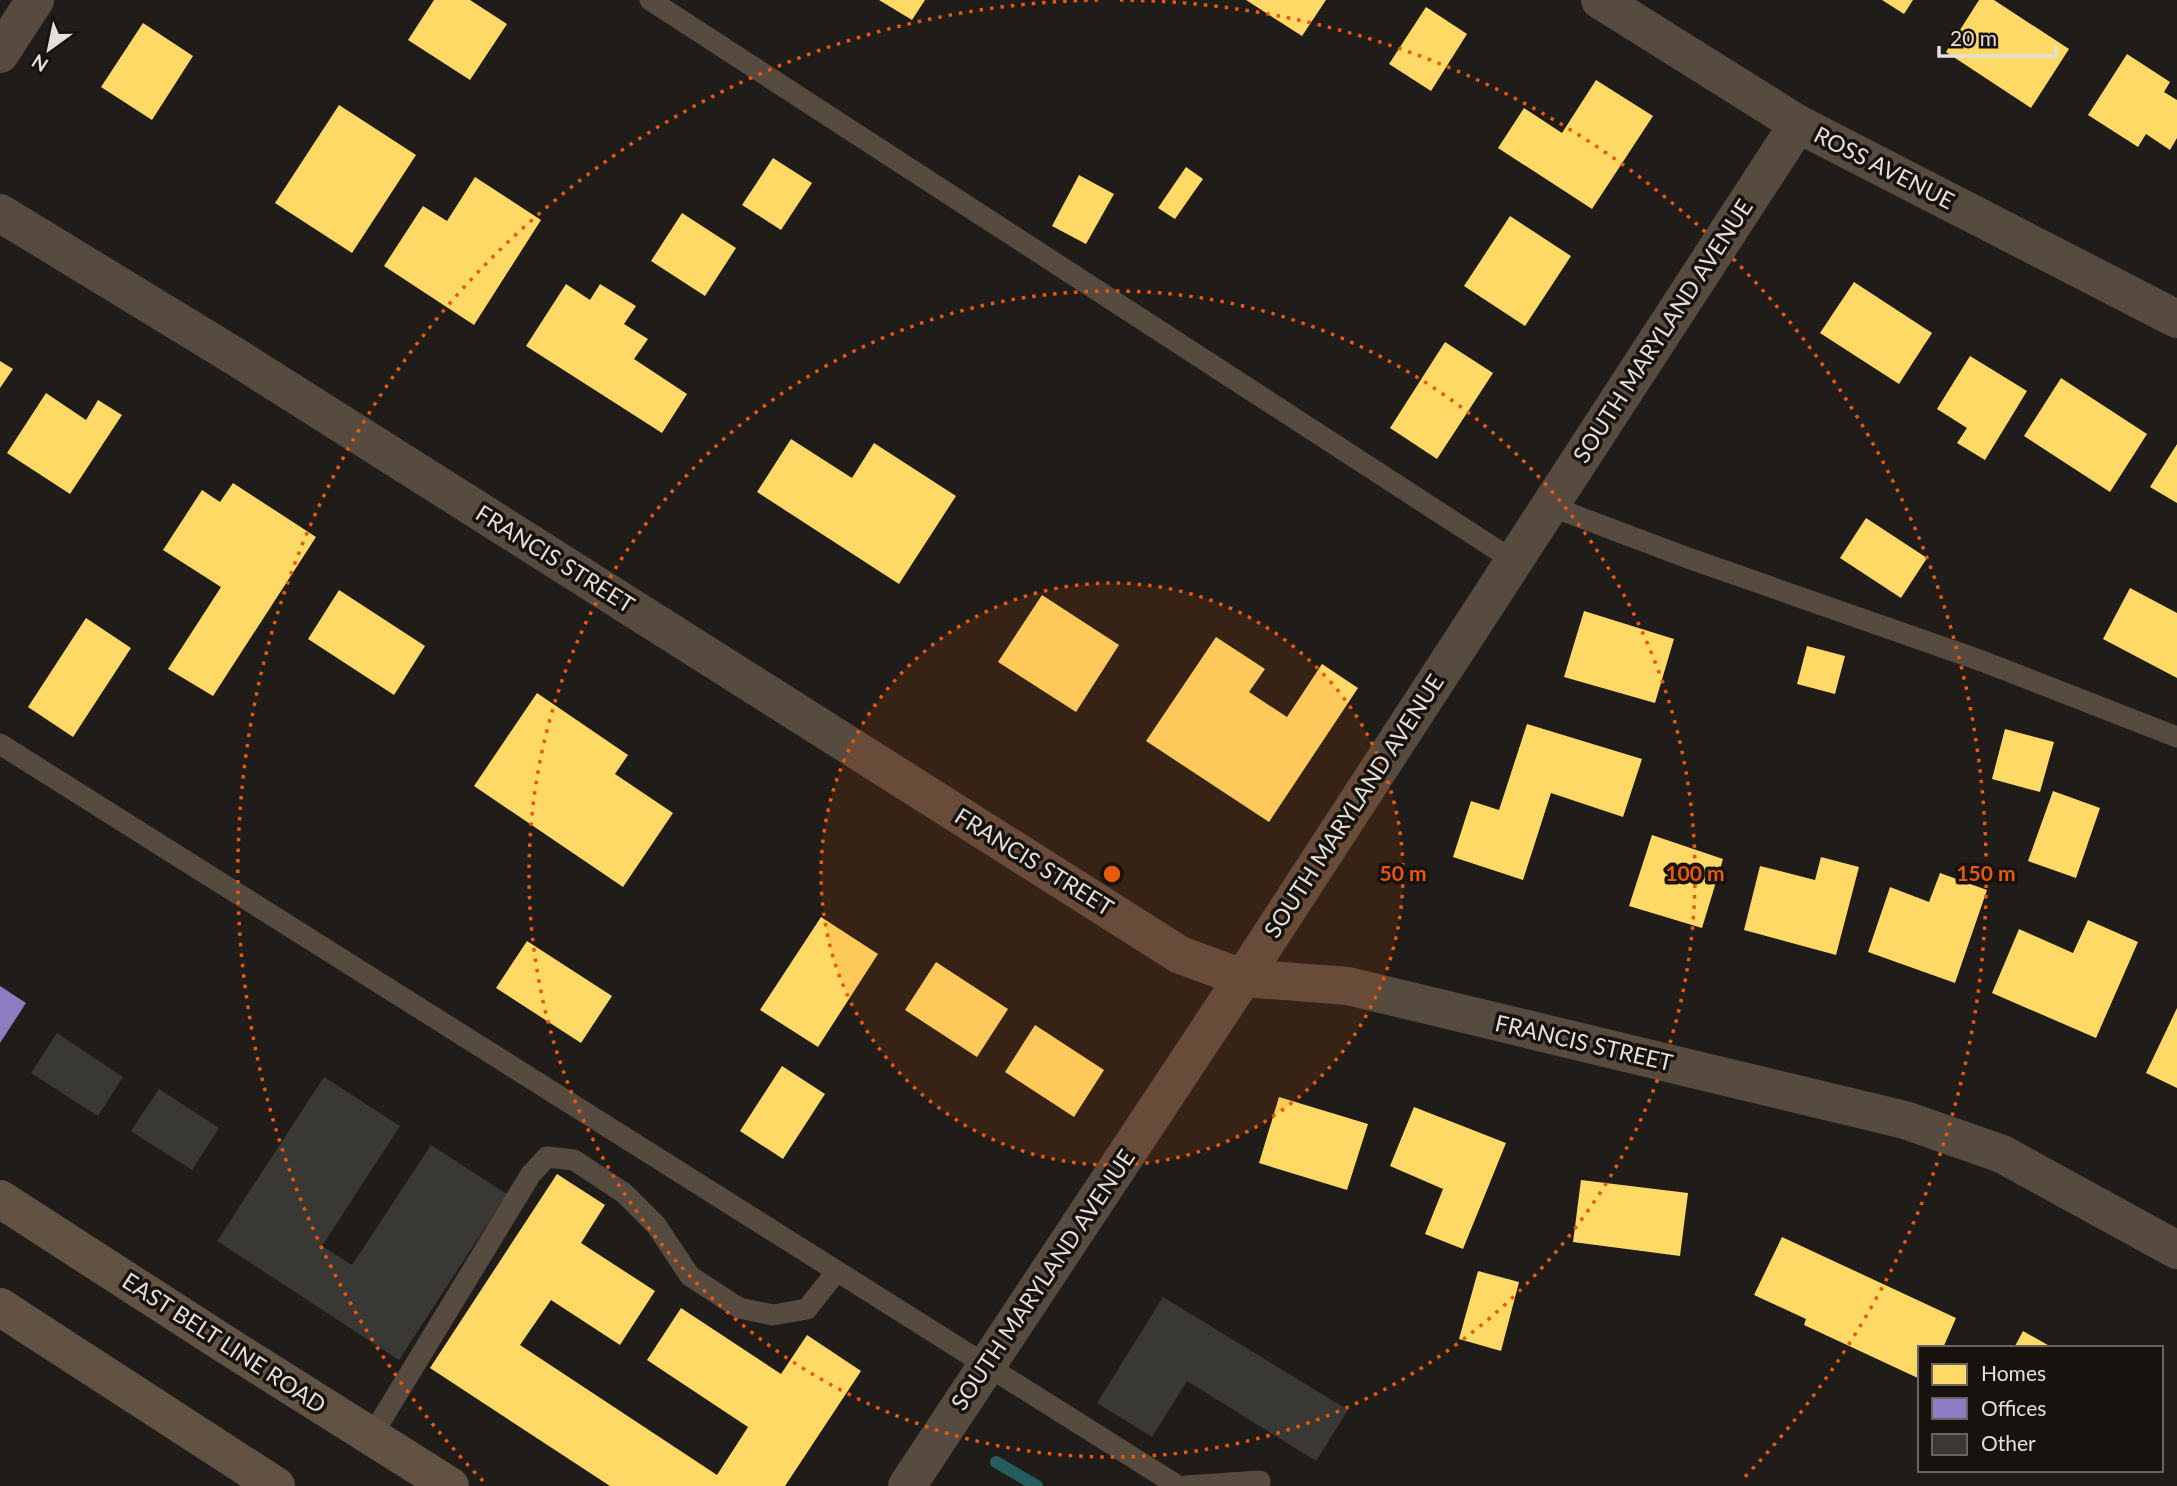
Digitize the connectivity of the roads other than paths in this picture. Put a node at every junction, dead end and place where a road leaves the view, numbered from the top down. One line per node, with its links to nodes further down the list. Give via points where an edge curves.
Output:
1 (35, 0): 4 (street)
2 (650, 0): 9 (lane)
3 (1600, 0): 5 (street, ROSS AVENUE)
4 (0, 54)
5 (1798, 124): 7 (street, ROSS AVENUE); 8 (street, SOUTH MARYLAND AVENUE)
6 (0, 213): 12 (street, FRANCIS STREET, via 236,357 1180,955)
7 (2177, 319)
8 (1550, 506): 9 (street, SOUTH MARYLAND AVENUE); 10 (lane, via 1982,661)
9 (1514, 561): 12 (street, SOUTH MARYLAND AVENUE)
10 (2177, 737)
11 (0, 744): 15 (lane)
12 (1243, 978): 14 (street, FRANCIS STREET, via 1348,986 1905,1120 2002,1154); 17 (street, SOUTH MARYLAND AVENUE)
13 (0, 1199): 18 (main road, EAST BELT LINE ROAD)
14 (2177, 1250)
15 (836, 1272): 17 (lane); 18 (lane, via 807,1309 773,1315 739,1308 690,1276 656,1225 624,1194 574,1160 547,1157 531,1174)
16 (0, 1307): 20 (main road)
17 (986, 1366): 22 (street, SOUTH MARYLAND AVENUE); 23 (lane)
18 (371, 1437): 21 (main road, EAST BELT LINE ROAD)
19 (1260, 1481): 24 (lane)
20 (276, 1486)
21 (450, 1486)
22 (907, 1486)
23 (1178, 1486)
24 (1186, 1486)

